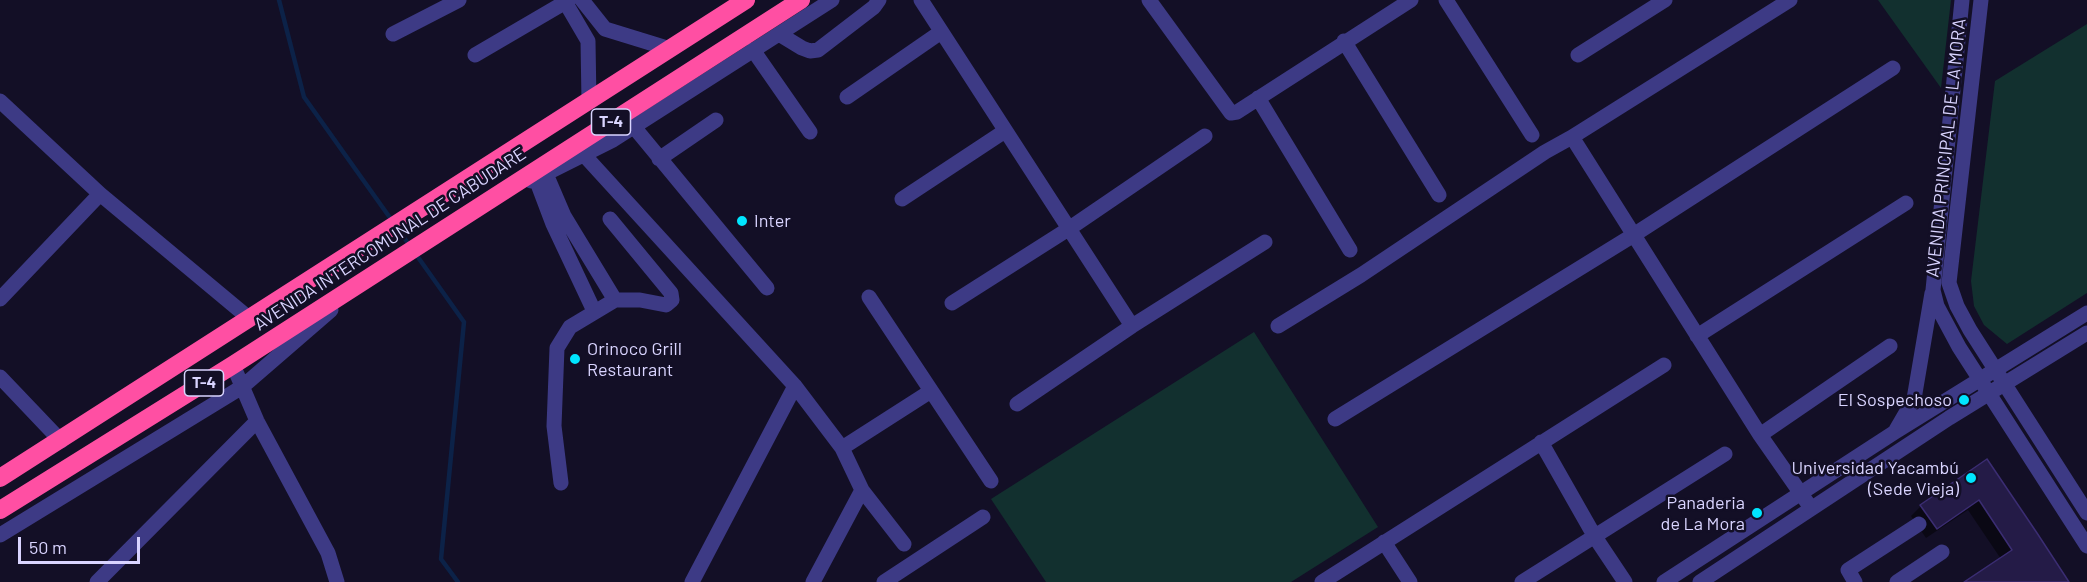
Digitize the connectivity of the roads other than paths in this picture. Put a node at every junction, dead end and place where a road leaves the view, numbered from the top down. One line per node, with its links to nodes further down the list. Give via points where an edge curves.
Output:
1 (459, 0): 18 (street)
2 (582, 0): 16 (street)
3 (746, 0): 22 (highway, AVENIDA INTERCOMUNAL DE CABUDARE / T-4)
4 (801, 0): 44 (highway, AVENIDA INTERCOMUNAL DE CABUDARE / T-4)
5 (832, 0): 19 (street)
6 (879, 0): 19 (street, via 874,8 818,50 801,48)
7 (921, 0): 17 (street)
8 (1149, 0): 28 (street, via 1227,110 1237,112)
9 (1411, 0): 21 (street)
10 (1446, 0): 35 (street)
11 (1665, 0): 25 (street)
12 (1790, 0): 37 (street)
13 (1962, 0): 53 (street, AVENIDA PRINCIPAL DE LA MORA)
14 (1981, 0): 68 (street, AVENIDA PRINCIPAL DE LA MORA, via 1949,283 1957,306)
15 (567, 1): 20 (street); 24 (street)
16 (605, 29): 20 (street); 22 (street)
17 (941, 32): 27 (street); 33 (street)
18 (393, 34)
19 (778, 34): 23 (street)
20 (588, 41): 30 (street)
21 (1344, 41): 28 (street); 42 (street)
22 (670, 49): 30 (highway, AVENIDA INTERCOMUNAL DE CABUDARE / T-4)
23 (753, 50): 32 (street); 34 (street)
24 (475, 55)
25 (1578, 55)
26 (1893, 68): 48 (street)
27 (847, 97)
28 (1258, 98): 50 (street)
29 (0, 101): 41 (street)
30 (589, 102): 60 (highway, AVENIDA INTERCOMUNAL DE CABUDARE / T-4)
31 (716, 120): 39 (street)
32 (634, 127): 38 (street); 39 (street)
33 (1005, 131): 43 (street); 47 (street)
34 (810, 132)
35 (1532, 135)
36 (1205, 136): 47 (street)
37 (1572, 137): 48 (street); 62 (street)
38 (585, 156): 40 (street); 72 (street)
39 (659, 159): 52 (street)
40 (541, 176): 44 (street); 56 (street); 58 (street, via 553,224)
41 (100, 194): 55 (street); 60 (street)
42 (1439, 195)
43 (902, 199)
44 (488, 201): 51 (highway, AVENIDA INTERCOMUNAL DE CABUDARE / T-4)
45 (1906, 203): 64 (street)
46 (610, 219): 56 (street, via 672,295 666,305)
47 (1070, 228): 57 (street); 61 (street)
48 (1632, 236): 64 (street); 77 (street)
49 (1265, 242): 61 (street)
50 (1350, 250)
51 (372, 274): 66 (highway, AVENIDA INTERCOMUNAL DE CABUDARE / T-4); 73 (street)
52 (767, 288)
53 (1933, 290): 70 (street, AVENIDA PRINCIPAL DE LA MORA, via 1937,306); 79 (street, via 1914,399)
54 (869, 297): 74 (street)
55 (0, 298)
56 (615, 300): 58 (street)
57 (952, 303)
58 (594, 311): 87 (street, via 570,327 557,348 554,426)
59 (2087, 313): 68 (street)
60 (250, 319): 81 (highway, AVENIDA INTERCOMUNAL DE CABUDARE / T-4)
61 (1132, 326): 76 (street)
62 (1278, 326)
63 (2087, 333): 71 (street)
64 (1697, 336): 80 (street)
65 (1890, 346): 80 (street)
66 (233, 365): 73 (street); 91 (highway, AVENIDA INTERCOMUNAL DE CABUDARE / T-4)
67 (1664, 365): 82 (street)
68 (1994, 370): 70 (street); 71 (street, AVENIDA PRINCIPAL DE LA MORA)
69 (0, 376): 81 (street)
70 (1978, 380): 75 (street, AVENIDA PRINCIPAL DE LA MORA); 79 (street)
71 (2004, 385): 75 (street); 92 (street, AVENIDA PRINCIPAL DE LA MORA)
72 (795, 386): 83 (street); 103 (street)
73 (242, 387): 78 (street); 95 (street)
74 (931, 391): 83 (street); 86 (street)
75 (1989, 394): 90 (street); 99 (street, AVENIDA PRINCIPAL DE LA MORA)
76 (1017, 404)
77 (1335, 419)
78 (256, 421): 101 (street); 102 (street, via 312,520)
79 (1895, 432): 89 (street)
80 (1760, 435): 89 (street)
81 (61, 441): 85 (highway, AVENIDA INTERCOMUNAL DE CABUDARE / T-4)
82 (1540, 442): 96 (street); 97 (street)
83 (843, 448): 88 (street)
84 (1725, 454): 96 (street)
85 (0, 478)
86 (992, 482)
87 (561, 483)
88 (862, 490): 98 (street); 104 (street)
89 (1800, 494): 90 (street); 110 (street)
90 (1811, 508): 111 (street)
91 (0, 510)
92 (2087, 513)
93 (984, 517): 105 (street)
94 (1919, 524): 112 (street, via 1848,570)
95 (0, 536)
96 (1595, 537): 108 (street); 109 (street)
97 (1384, 542): 106 (street); 107 (street)
98 (904, 544)
99 (2087, 546)
100 (1942, 552): 113 (street)
101 (97, 582)
102 (337, 582)
103 (692, 582)
104 (813, 582)
105 (884, 582)
106 (1322, 582)
107 (1410, 582)
108 (1522, 582)
109 (1625, 582)
110 (1664, 582)
111 (1700, 582)
112 (1855, 582)
113 (1897, 582)

